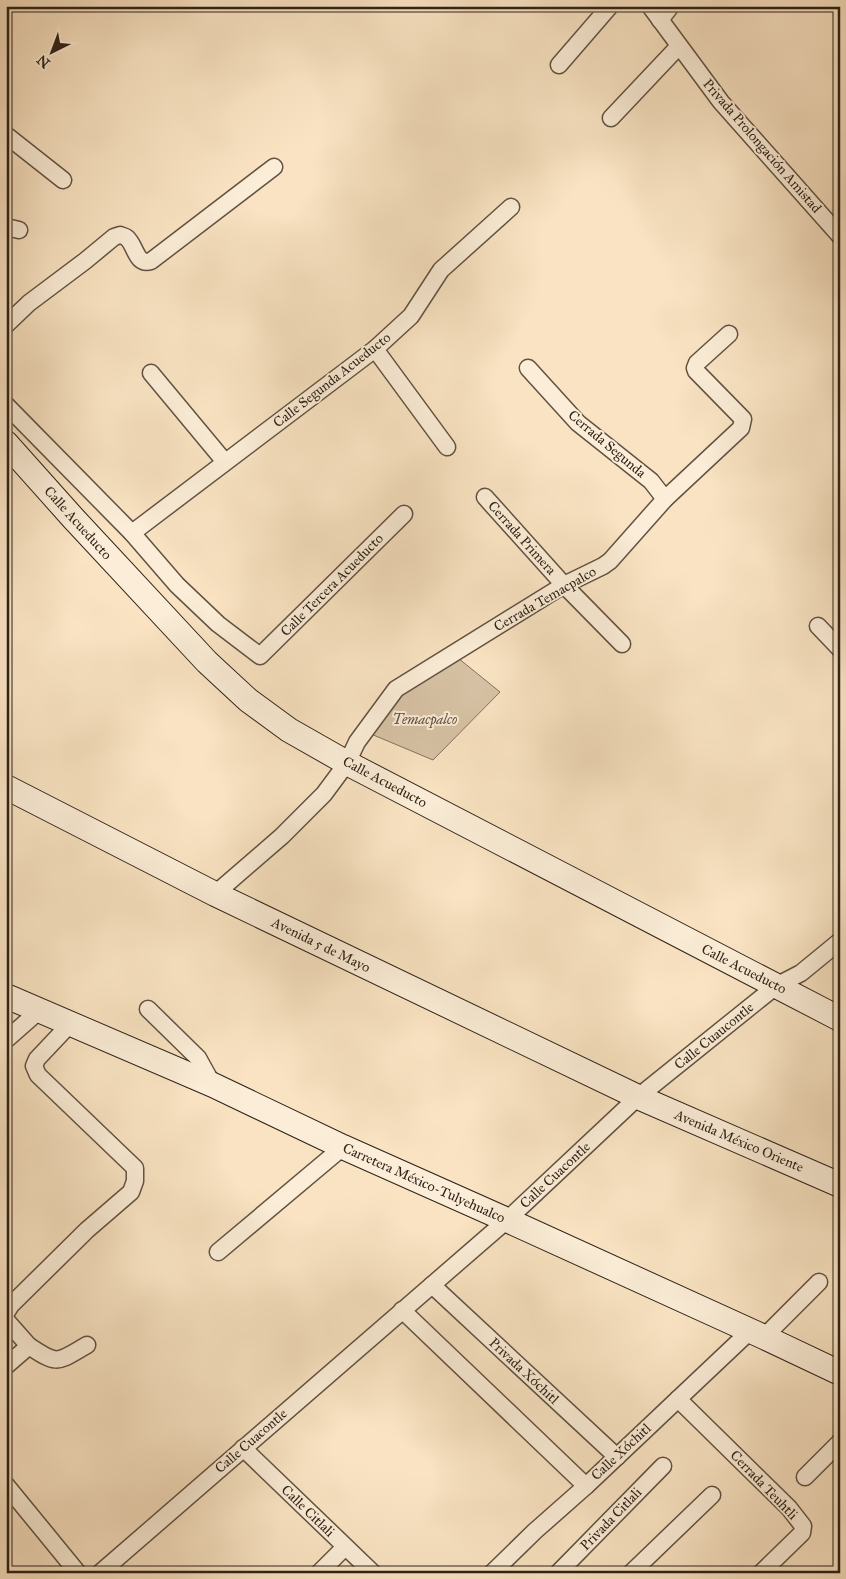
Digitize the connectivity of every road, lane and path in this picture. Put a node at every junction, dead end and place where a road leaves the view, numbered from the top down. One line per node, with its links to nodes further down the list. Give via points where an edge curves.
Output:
1 (610, 6): 6 (street)
2 (650, 6): 4 (street, Privada Prolongación Amistad)
3 (671, 6): 4 (street)
4 (660, 20): 5 (street, Privada Prolongación Amistad)
5 (680, 46): 7 (street); 12 (street, Privada Prolongación Amistad, via 721,102)
6 (559, 65)
7 (611, 118)
8 (6, 134): 10 (street)
9 (274, 167): 13 (street, via 151,261 141,261 127,238 114,236 28,303)
10 (63, 180)
11 (512, 207): 15 (street, Calle Segunda Acueducto, via 441,270 411,316)
12 (840, 236)
13 (6, 325)
14 (729, 334): 23 (street, Cerrada Temacpalco, via 695,368 742,419 742,428)
15 (375, 349): 20 (street); 21 (street, Calle Segunda Acueducto)
16 (528, 368): 23 (street, Cerrada Segunda, via 578,423 651,481)
17 (151, 373): 21 (street)
18 (6, 405): 25 (street)
19 (6, 443): 30 (main road, Calle Acueducto, via 207,662 248,700 289,730)
20 (447, 448)
21 (225, 462): 25 (street, Calle Segunda Acueducto)
22 (485, 497): 26 (street, Cerrada Primera)
23 (665, 499): 26 (street, Cerrada Temacpalco, via 610,561)
24 (404, 514): 25 (street, Calle Tercera Acueducto, via 260,656 218,624 177,585)
25 (132, 533)
26 (564, 585): 28 (street, Cerrada Primera); 30 (street, Cerrada Temacpalco, via 396,689 357,742)
27 (818, 626): 29 (street)
28 (622, 644)
29 (840, 649)
30 (347, 763): 32 (street, Cerrada Temacpalco, via 324,794 282,836); 34 (main road, Calle Acueducto)
31 (6, 787): 32 (main road, Avenida 5 de Mayo)
32 (215, 894): 42 (main road, Avenida 5 de Mayo)
33 (840, 941): 34 (street, Calle Cuaucontle, via 801,973)
34 (776, 986): 38 (main road, Calle Acueducto); 42 (street, Calle Cuaucontle)
35 (8, 999): 37 (main road, Carretera México-Tulyehualco)
36 (148, 1009): 41 (street, via 198,1058)
37 (40, 1010): 39 (main road, Carretera México-Tulyehualco); 40 (street)
38 (840, 1019)
39 (71, 1023): 41 (main road, Carretera México-Tulyehualco); 50 (street, via 37,1059 34,1066 38,1076 135,1168 135,1181 131,1192 87,1230)
40 (6, 1040)
41 (213, 1085): 43 (main road, Carretera México-Tulyehualco)
42 (638, 1097): 44 (main road, Avenida México Oriente); 45 (street, Calle Cuacontle)
43 (343, 1147): 45 (main road, Carretera México-Tulyehualco); 46 (street)
44 (840, 1185)
45 (507, 1220): 48 (street, Calle Cuacontle); 52 (main road, Carretera México-Tulyehualco)
46 (218, 1252)
47 (819, 1282): 52 (street, Calle Xóchitl)
48 (432, 1285): 49 (street, Calle Cuacontle); 60 (street, Privada Xóchitl)
49 (402, 1310): 59 (street, Calle Cuacontle); 64 (street)
50 (6, 1313)
51 (6, 1320): 54 (street)
52 (757, 1334): 56 (main road, Carretera México-Tulyehualco); 57 (street, Calle Xóchitl)
53 (88, 1345): 54 (street, via 61,1360 51,1360)
54 (29, 1346): 55 (street)
55 (6, 1366)
56 (840, 1373)
57 (678, 1399): 60 (street, Calle Xóchitl); 74 (street, Cerrada Teuhtli, via 789,1508 803,1526 802,1533)
58 (840, 1442): 62 (street)
59 (243, 1448): 66 (street, Calle Citlali); 68 (street, Calle Cuacontle)
60 (617, 1457): 64 (street, Calle Xóchitl)
61 (663, 1466): 72 (street, Privada Citlali)
62 (805, 1477)
63 (6, 1485): 67 (street)
64 (586, 1486): 71 (street, Calle Xóchitl)
65 (712, 1495): 73 (street)
66 (346, 1547): 69 (street); 70 (street, Calle Citlali)
67 (78, 1573)
68 (100, 1573)
69 (319, 1573)
70 (373, 1573)
71 (492, 1573)
72 (558, 1573)
73 (631, 1573)
74 (761, 1573)

